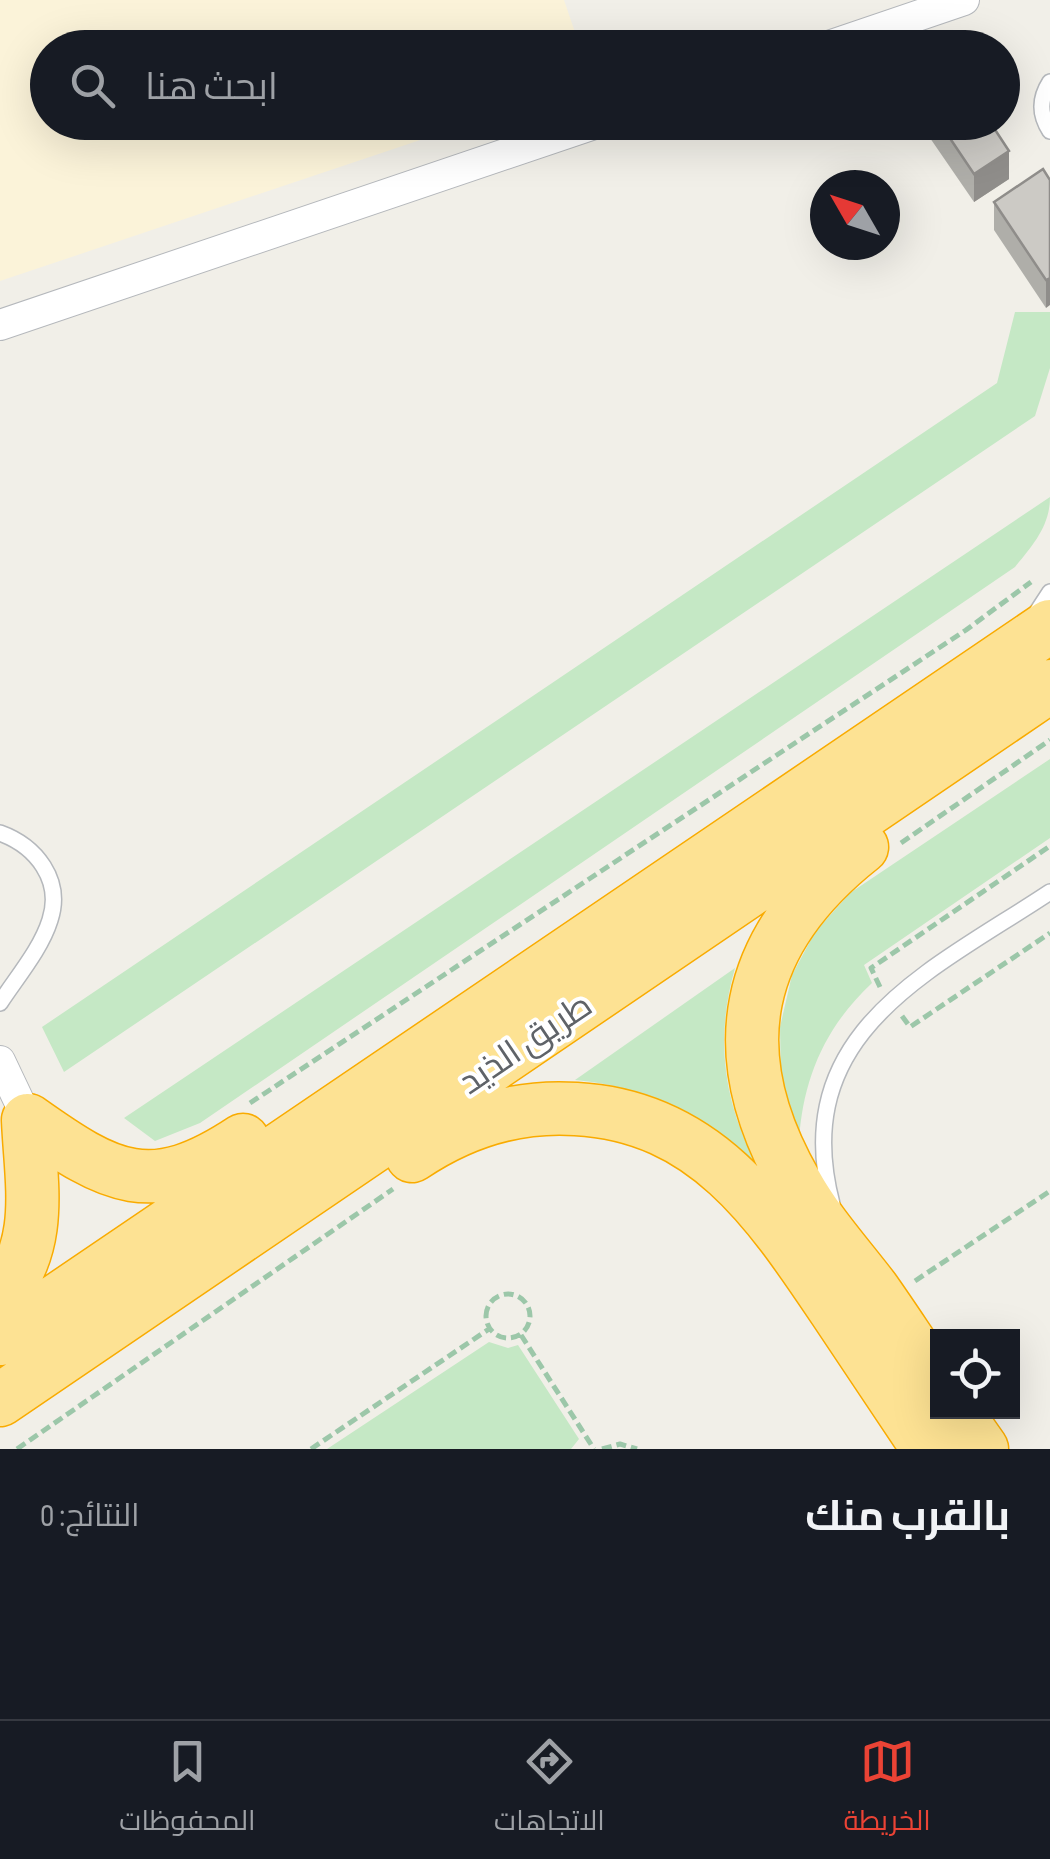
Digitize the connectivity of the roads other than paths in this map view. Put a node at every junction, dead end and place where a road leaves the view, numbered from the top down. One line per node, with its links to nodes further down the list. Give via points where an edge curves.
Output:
1 (964, 0): 2 (street)
2 (876, 30)
3 (1050, 82): 4 (lane, via 1041,103)
4 (1049, 126)
5 (547, 140): 6 (street)
6 (0, 324)
7 (1047, 599): 12 (highway, طريق الذيد, via 979,675)
8 (1050, 686): 9 (highway, طريق الذيد)
9 (969, 742): 16 (highway, via 918,802 830,872 794,911 758,994 752,1050 769,1132 798,1188); 18 (highway, طريق الذيد)
10 (0, 833): 13 (lane, via 26,845 45,866 54,891 51,918)
11 (1050, 892): 16 (lane, via 884,1005 836,1074 823,1158)
12 (555, 963): 15 (highway, via 480,984 188,1171 119,1173); 19 (highway, طريق الذيد)
13 (0, 1003)
14 (0, 1061): 15 (street)
15 (28, 1120): 17 (highway, via 32,1235)
16 (850, 1260): 20 (highway)
17 (0, 1298)
18 (140, 1305): 21 (highway, طريق الذيد); 23 (highway, via 183,1294 264,1256 433,1142 471,1124 512,1112 595,1110 675,1135 742,1184)
19 (0, 1339)
20 (930, 1373)
21 (0, 1400)
22 (961, 1419): 24 (highway)
23 (928, 1449)
24 (982, 1449)

